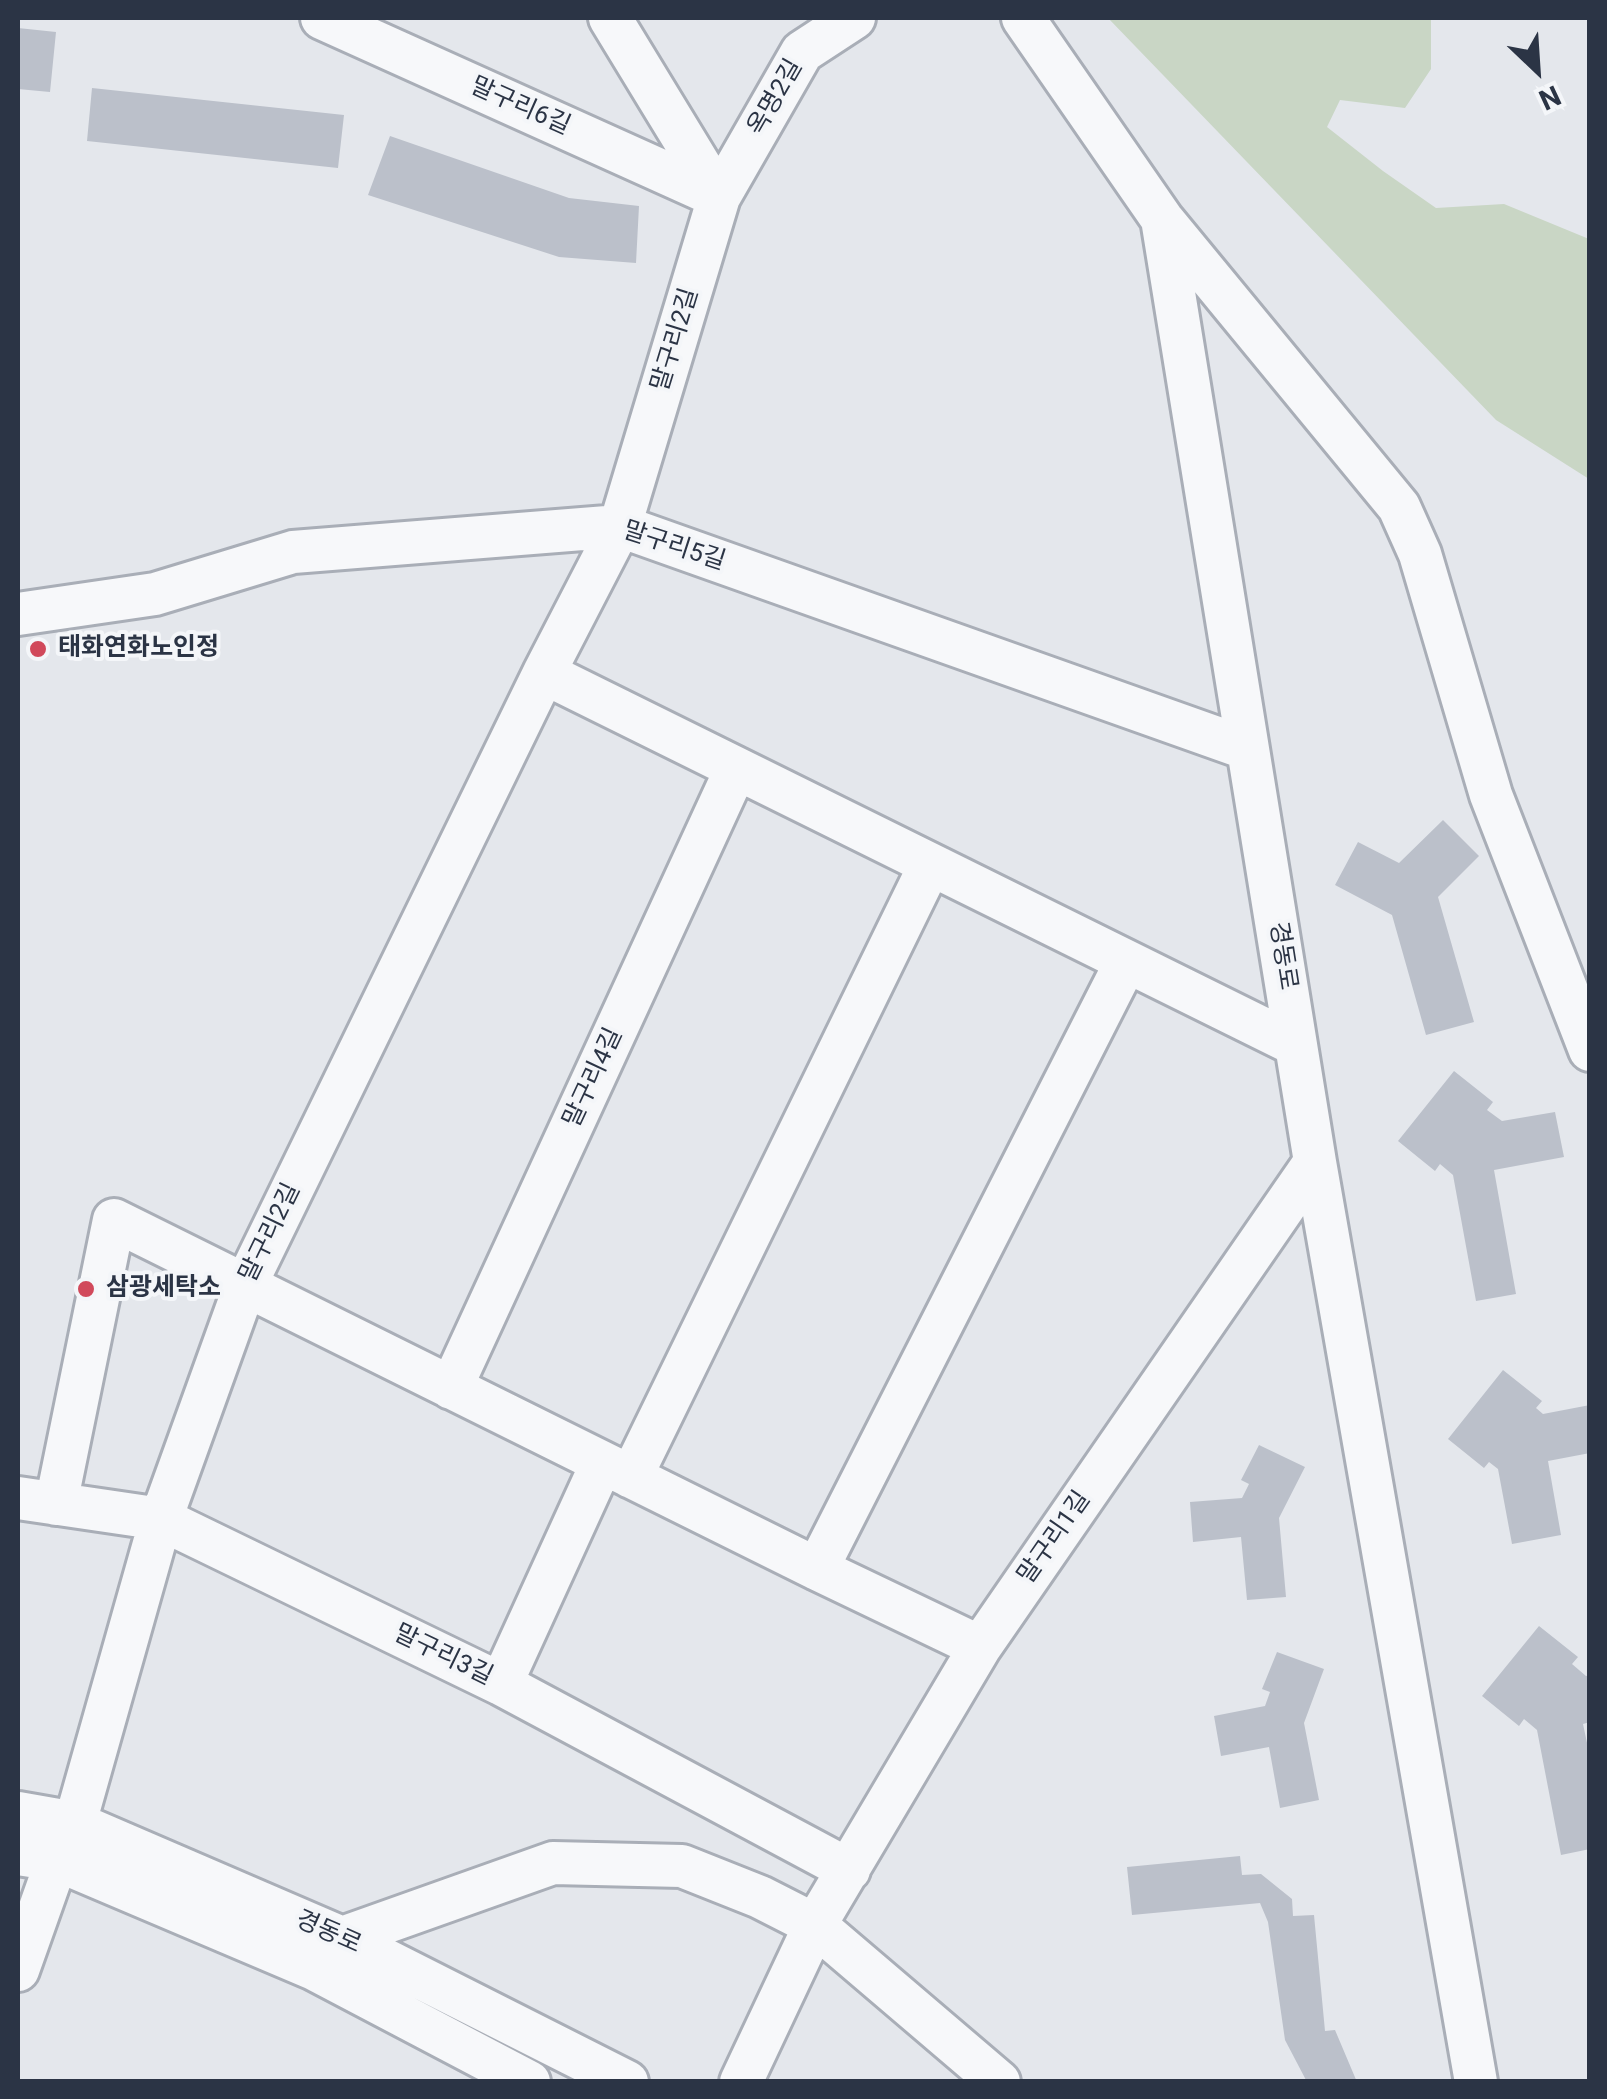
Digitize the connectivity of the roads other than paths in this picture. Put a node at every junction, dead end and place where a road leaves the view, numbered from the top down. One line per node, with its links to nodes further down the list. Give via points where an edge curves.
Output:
1 (322, 18): 5 (street, 말구리6길)
2 (610, 18): 5 (street)
3 (854, 18): 5 (street, 옥명2길, via 802,52)
4 (1022, 18): 6 (street)
5 (719, 197): 7 (street, 말구리2길)
6 (1162, 219): 10 (street, 경동로); 15 (street, via 1399,507 1420,554 1491,796)
7 (620, 526): 8 (street, 말구리5길, via 293,552 155,594); 9 (street, 말구리2길); 10 (street, 말구리5길)
8 (18, 614)
9 (544, 674): 11 (street); 17 (street, 말구리2길)
10 (1248, 749): 14 (street, 경동로)
11 (736, 769): 12 (street); 18 (street, 말구리4길)
12 (930, 865): 13 (street); 19 (street)
13 (1126, 962): 14 (street); 22 (street)
14 (1296, 1045): 16 (street, 경동로)
15 (1590, 1050)
16 (1315, 1162): 23 (street, 말구리1길); 35 (street, 경동로)
17 (245, 1286): 18 (street); 20 (street, via 114,1220); 21 (street, 말구리2길)
18 (451, 1388): 19 (street)
19 (617, 1470): 22 (street); 24 (street)
20 (36, 1501): 21 (street, 말구리3길)
21 (161, 1519): 24 (street, 말구리3길); 26 (street, 말구리2길)
22 (817, 1570): 23 (street)
23 (980, 1647): 27 (street, 말구리1길)
24 (501, 1684): 27 (street, 말구리3길)
25 (18, 1814): 26 (street, 경동로)
26 (50, 1846): 29 (street, 경동로); 30 (street, 말구리2길); 31 (street, 경동로, via 314,1969)
27 (849, 1870): 28 (street, 말구리1길)
28 (815, 1925): 29 (street, via 682,1866 552,1863); 33 (street, 말구리1길); 34 (street)
29 (342, 1938): 32 (street, 경동로)
30 (18, 1970)
31 (528, 2082)
32 (626, 2082)
33 (741, 2082)
34 (999, 2082)
35 (1476, 2082)

